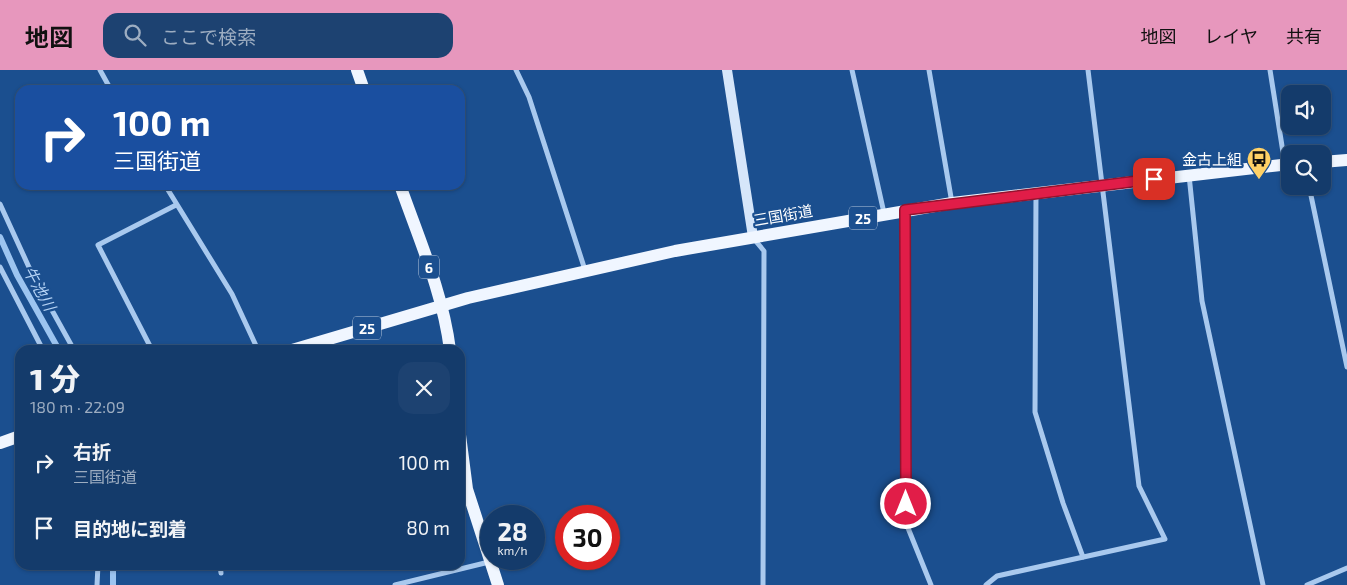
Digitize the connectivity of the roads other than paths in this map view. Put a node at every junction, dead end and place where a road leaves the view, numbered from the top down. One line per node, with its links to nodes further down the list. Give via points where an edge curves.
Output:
1 (100, 70): 9 (street)
2 (357, 70): 10 (main road)
3 (516, 70): 28 (street, via 529,97)
4 (727, 70): 26 (street)
5 (852, 70): 25 (street)
6 (929, 70): 21 (street)
7 (1088, 70): 16 (street)
8 (1270, 70): 11 (street)
9 (108, 85)
10 (362, 85)
11 (1283, 145)
12 (1347, 160): 13 (main road)
13 (1331, 161)
14 (1281, 166): 15 (main road, 三国街道 / 25)
15 (1189, 174): 16 (main road, 三国街道 / 25); 56 (street, via 1202,301)
16 (1103, 186): 19 (main road, 三国街道 / 25); 41 (street, via 1139,486 1165,539)
17 (168, 190): 23 (street)
18 (402, 190): 29 (main road, 6)
19 (1036, 193): 21 (main road, 三国街道 / 25); 41 (street, via 1035,412)
20 (1311, 195): 36 (street)
21 (952, 203): 24 (main road, 三国街道 / 25)
22 (0, 204): 31 (street, via 33,276)
23 (176, 205): 32 (street, via 98,246); 33 (street, via 232,294)
24 (905, 210): 25 (main road, 三国街道 / 25); 54 (street, via 906,523)
25 (885, 214): 26 (main road, 三国街道 / 25)
26 (753, 237): 28 (main road, 三国街道 / 25); 53 (street, via 764,251)
27 (0, 267): 30 (street)
28 (585, 270): 29 (main road, 三国街道 / 25)
29 (442, 306): 34 (main road, 三国街道 / 25); 35 (main road, 6)
30 (40, 345)
31 (71, 345)
32 (149, 345)
33 (256, 345)
34 (309, 345)
35 (449, 345)
36 (1347, 367)
37 (15, 438): 38 (main road)
38 (0, 443)
39 (465, 474): 40 (main road)
40 (480, 530)
41 (1083, 557): 55 (street, via 998,576)
42 (480, 564): 43 (street)
43 (465, 568)
44 (1347, 568): 57 (street)
45 (98, 570): 50 (street)
46 (221, 570): 49 (street)
47 (457, 570): 51 (street)
48 (493, 570): 52 (main road)
49 (221, 573)
50 (97, 585)
51 (395, 585)
52 (498, 585)
53 (762, 585)
54 (931, 585)
55 (986, 585)
56 (1263, 585)
57 (1308, 585)

